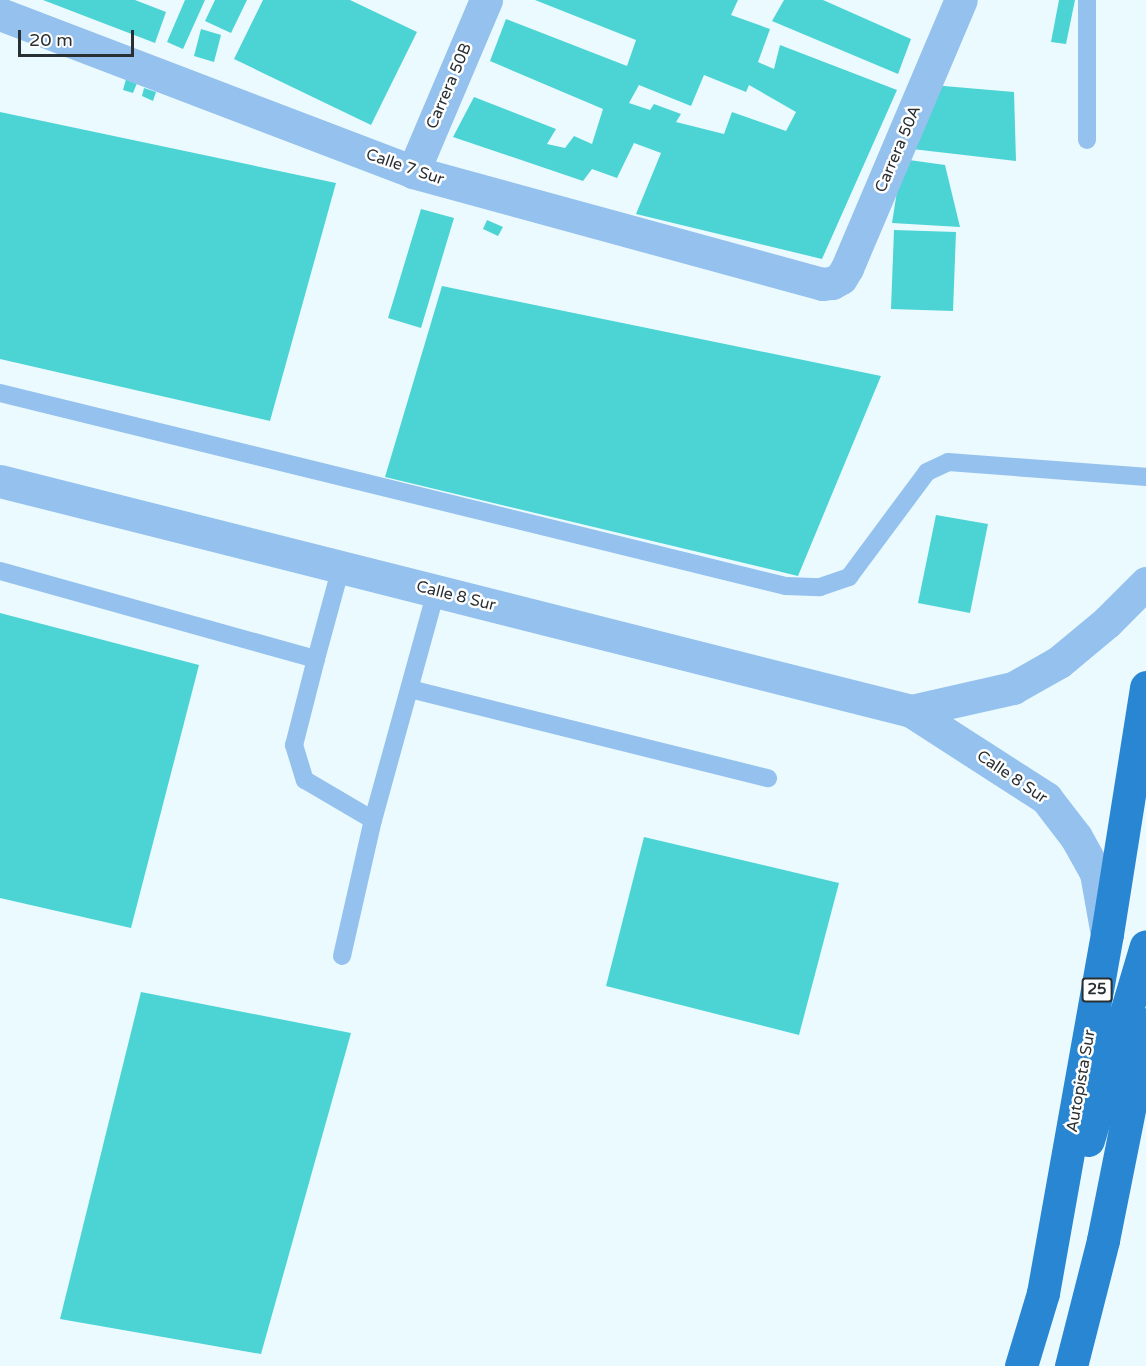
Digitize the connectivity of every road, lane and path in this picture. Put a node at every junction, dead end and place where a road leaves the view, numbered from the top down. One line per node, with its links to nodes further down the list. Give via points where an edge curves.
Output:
1 (4, 0): 5 (street)
2 (486, 0): 7 (street, Carrera 50B)
3 (961, 0): 8 (street, Carrera 50A, via 847,268 841,278)
4 (1087, 0): 6 (lane)
5 (0, 12): 7 (street, Calle 7 Sur)
6 (1087, 140)
7 (413, 172): 8 (street, Calle 7 Sur)
8 (822, 284)
9 (0, 393): 10 (lane, via 786,586 820,587 849,577 927,472 948,462)
10 (1146, 477)
11 (0, 481): 12 (street, Calle 8 Sur)
12 (341, 567): 15 (street, Calle 8 Sur); 16 (lane)
13 (0, 572): 16 (lane)
14 (1146, 583): 19 (street, Calle 8 Sur, via 1059,662 1012,688)
15 (436, 591): 18 (lane); 19 (street, Calle 8 Sur)
16 (316, 659): 21 (lane, via 294,745 304,780)
17 (1146, 687): 22 (highway, Autopista Sur / 25)
18 (410, 690): 20 (lane); 21 (lane)
19 (911, 711): 22 (street, Calle 8 Sur, via 1047,798 1096,873)
20 (768, 778)
21 (373, 820): 24 (lane)
22 (1107, 934): 26 (highway, Autopista Sur / 25)
23 (1146, 946): 26 (highway)
24 (342, 956)
25 (1146, 1024): 28 (highway, via 1103,1240)
26 (1043, 1293): 27 (highway, Autopista Sur / 25)
27 (1021, 1366)
28 (1071, 1366)

